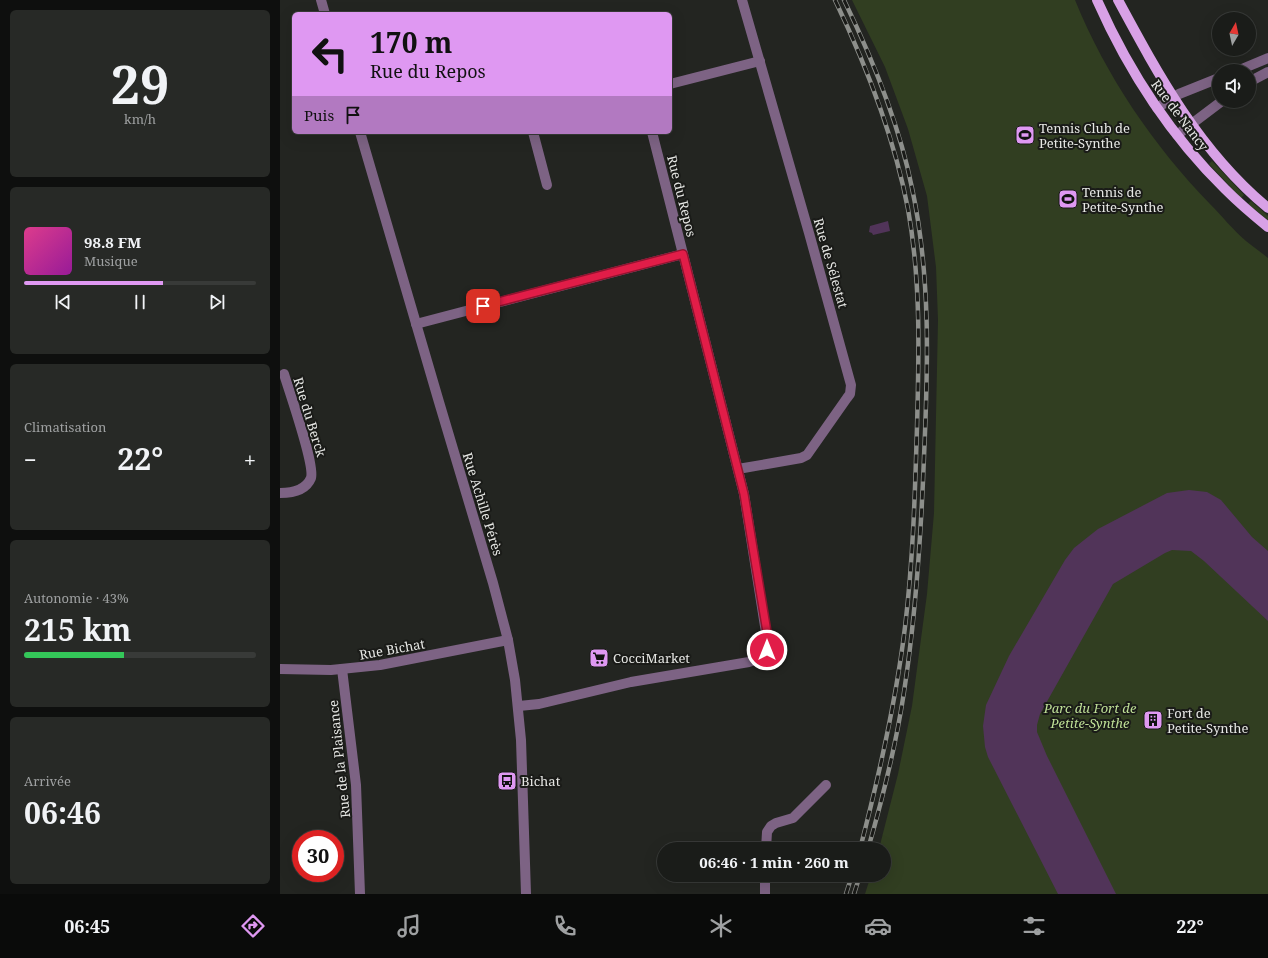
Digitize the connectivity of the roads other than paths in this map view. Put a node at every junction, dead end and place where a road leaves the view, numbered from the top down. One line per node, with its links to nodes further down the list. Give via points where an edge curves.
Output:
1 (321, 0): 5 (street)
2 (742, 0): 7 (street, Rue de Sélestat)
3 (1097, 0): 14 (main road, Rue de Nancy, via 1125,57)
4 (1118, 0): 13 (main road, Rue de Nancy, via 1149,58)
5 (324, 12)
6 (1268, 58): 8 (street)
7 (760, 61): 12 (street); 27 (street, Rue de Sélestat, via 851,385 850,394 807,455)
8 (1254, 64)
9 (1268, 72): 10 (street)
10 (1256, 78)
11 (1212, 81): 13 (street)
12 (672, 83)
13 (1174, 97): 14 (street); 16 (main road, Rue de Nancy)
14 (1157, 108): 20 (main road, Rue de Nancy)
15 (1213, 108): 16 (street)
16 (1191, 125): 20 (street); 22 (main road, Rue de Nancy, via 1221,163)
17 (361, 134): 25 (street, Rue Achille Pérès)
18 (534, 134): 21 (street)
19 (653, 134): 24 (street, Rue du Repos)
20 (1177, 135): 23 (main road, Rue de Nancy, via 1224,188)
21 (547, 185)
22 (1268, 208)
23 (1268, 227)
24 (683, 254): 25 (street, Rue du Repos); 27 (street)
25 (416, 324): 29 (street, Rue Achille Pérès)
26 (284, 374): 28 (street, Rue du Berck, via 305,441 312,474 302,488 295,492)
27 (738, 469): 32 (street, via 768,638 764,655 749,662 631,682 539,704)
28 (280, 493)
29 (508, 640): 31 (street, Rue Bichat, via 380,665); 32 (street, Rue Achille Pérès)
30 (280, 669): 31 (street, Rue Bichat)
31 (342, 669): 36 (street, Rue de la Plaisance, via 356,785)
32 (519, 706): 37 (street, Rue Achille Pérès)
33 (826, 785): 34 (street, via 793,818 771,826 767,832)
34 (766, 842)
35 (765, 882): 38 (street)
36 (360, 894)
37 (526, 894)
38 (765, 894)

